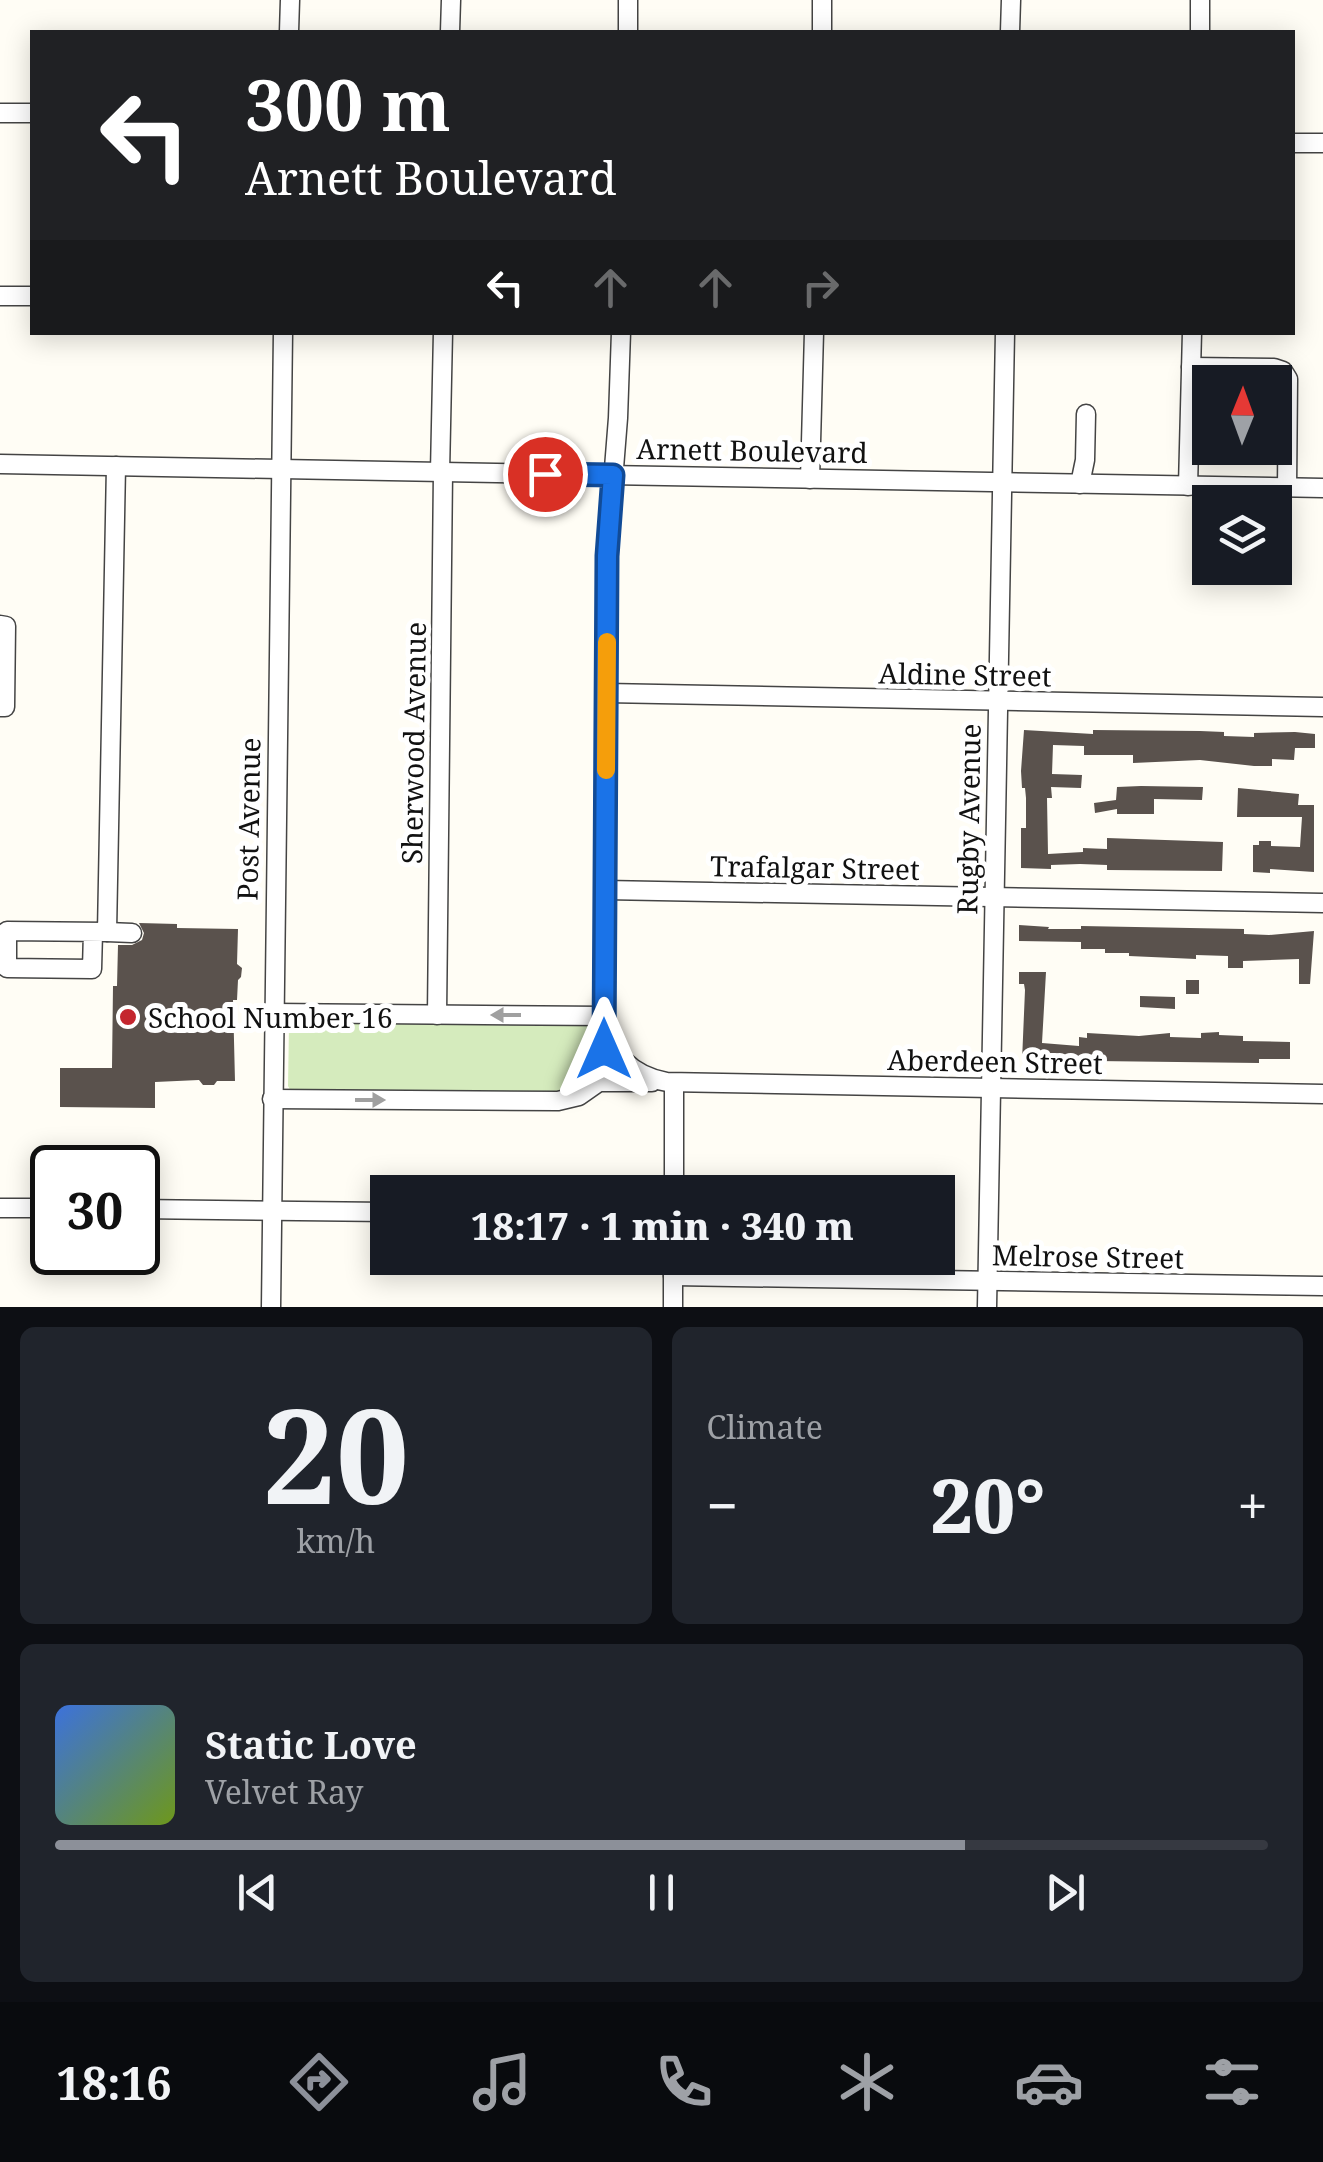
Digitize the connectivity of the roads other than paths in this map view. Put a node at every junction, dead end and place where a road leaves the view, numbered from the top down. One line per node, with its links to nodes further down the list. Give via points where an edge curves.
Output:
1 (290, 0): 7 (street)
2 (450, 0): 8 (street)
3 (628, 0): 9 (street)
4 (822, 0): 10 (street)
5 (1011, 0): 11 (street)
6 (1200, 0): 12 (street)
7 (290, 30)
8 (450, 30)
9 (628, 30)
10 (822, 30)
11 (1010, 30)
12 (1200, 30)
13 (0, 113): 14 (street)
14 (30, 113)
15 (1295, 143): 16 (street)
16 (1323, 143)
17 (0, 296): 18 (street)
18 (30, 296)
19 (283, 335): 29 (street, Post Avenue)
20 (443, 335): 30 (street, Sherwood Avenue)
21 (620, 335): 31 (street)
22 (814, 335): 32 (street)
23 (1005, 335): 33 (street, Rugby Avenue)
24 (1192, 335): 25 (street)
25 (1191, 367): 35 (street, via 1274,368 1288,379); 36 (street)
26 (1086, 414): 34 (street)
27 (0, 464): 28 (street, Arnett Boulevard)
28 (116, 466): 29 (street, Arnett Boulevard); 48 (street, via 107,907)
29 (280, 468): 30 (street, Arnett Boulevard); 50 (street, Post Avenue)
30 (442, 472): 31 (street, Arnett Boulevard); 51 (street, Sherwood Avenue)
31 (613, 475): 32 (street, Arnett Boulevard); 41 (street)
32 (810, 478): 33 (street, Arnett Boulevard)
33 (1003, 482): 34 (street, Arnett Boulevard); 42 (street, Rugby Avenue)
34 (1080, 484): 36 (street, Arnett Boulevard)
35 (1287, 485)
36 (1188, 486): 37 (street, Arnett Boulevard)
37 (1192, 486)
38 (1292, 488): 39 (street, Arnett Boulevard)
39 (1323, 488)
40 (0, 625): 43 (street, via 6,626)
41 (606, 693): 42 (street, Aldine Street); 45 (street)
42 (998, 702): 44 (street, Aldine Street); 46 (street, Rugby Avenue)
43 (0, 707)
44 (1323, 707)
45 (605, 890): 46 (street, Trafalgar Street); 52 (street)
46 (994, 899): 47 (street, Trafalgar Street); 55 (street, Rugby Avenue)
47 (1323, 903)
48 (100, 932): 48 (street, via 8,931 7,968 92,969); 49 (street)
49 (132, 933)
50 (273, 1014): 51 (street); 57 (street, Post Avenue)
51 (437, 1015): 52 (street, one-way to 51)
52 (604, 1020): 53 (street); 54 (street, Aberdeen Street, via 624,1062 644,1076)
53 (599, 1082): 54 (street, Aberdeen Street); 57 (street, Aberdeen Street, one-way to 53, via 558,1101)
54 (671, 1082): 55 (street, Aberdeen Street); 58 (street)
55 (991, 1089): 56 (street, Aberdeen Street); 66 (street, Rugby Avenue)
56 (1323, 1094)
57 (272, 1099): 62 (street, Post Avenue)
58 (674, 1175)
59 (0, 1208): 60 (street)
60 (30, 1208)
61 (160, 1209): 62 (street)
62 (271, 1210): 63 (street); 68 (street, Post Avenue)
63 (370, 1212)
64 (673, 1275): 69 (street)
65 (850, 1275): 66 (street, Melrose Street)
66 (988, 1282): 67 (street, Melrose Street); 70 (street, Rugby Avenue)
67 (1323, 1286)
68 (271, 1307)
69 (673, 1307)
70 (987, 1307)

